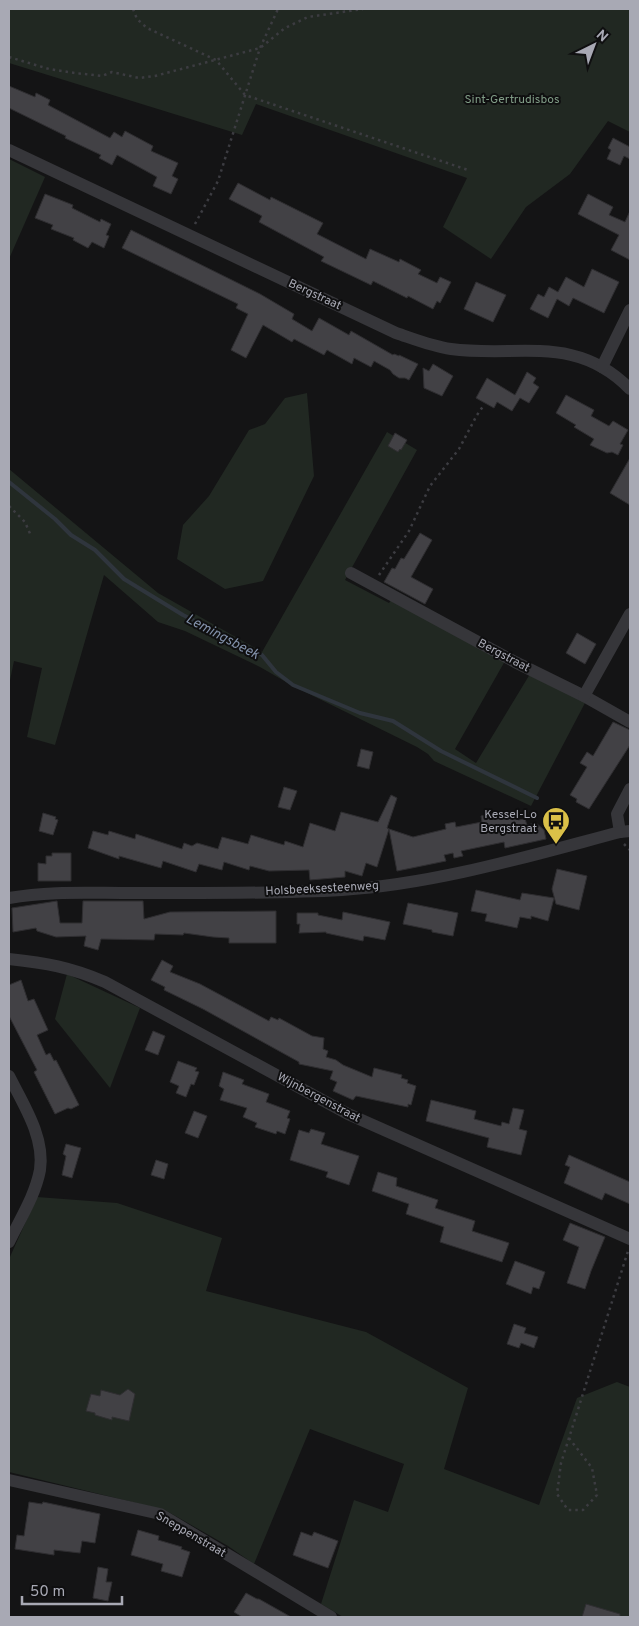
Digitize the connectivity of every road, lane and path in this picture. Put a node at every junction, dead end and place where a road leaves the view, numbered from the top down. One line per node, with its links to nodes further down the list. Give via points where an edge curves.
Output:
1 (133, 9): 6 (path, via 137,19 147,28)
2 (278, 9): 4 (path)
3 (363, 9): 4 (path, via 308,18 285,28)
4 (260, 48): 6 (path); 7 (path)
5 (9, 57): 6 (path, via 49,69 102,76 112,72 139,78)
6 (216, 60): 7 (path)
7 (245, 95): 9 (path); 10 (path, via 218,181)
8 (9, 150): 10 (street, Bergstraat)
9 (468, 170)
10 (190, 234): 12 (street, Bergstraat, via 396,333 425,343 466,350 558,351)
11 (630, 310): 12 (street)
12 (602, 367): 13 (street, Bergstraat)
13 (630, 390)
14 (484, 405): 18 (path, via 459,449 434,481 409,531)
15 (9, 506): 16 (path, via 25,522)
16 (31, 536)
17 (351, 573): 18 (street, Bergstraat)
18 (373, 585): 20 (street, Bergstraat)
19 (630, 614): 20 (street)
20 (584, 696): 21 (street, Bergstraat)
21 (630, 722)
22 (630, 789): 23 (street, via 617,814)
23 (625, 832): 24 (street, Holsbeeksesteenweg, via 494,865 343,890 48,892)
24 (9, 898)
25 (9, 959): 27 (street, Wijnbergenstraat, via 61,966 105,982 348,1114)
26 (9, 1076): 28 (street, via 33,1126 39,1147 40,1170 29,1202)
27 (630, 1239)
28 (9, 1242)
29 (630, 1245): 30 (path)
30 (569, 1438): 30 (path, via 561,1463 557,1494 568,1510 583,1510 597,1495 592,1468)
31 (9, 1480): 32 (street, Sneppenstraat, via 160,1514)
32 (331, 1617)

